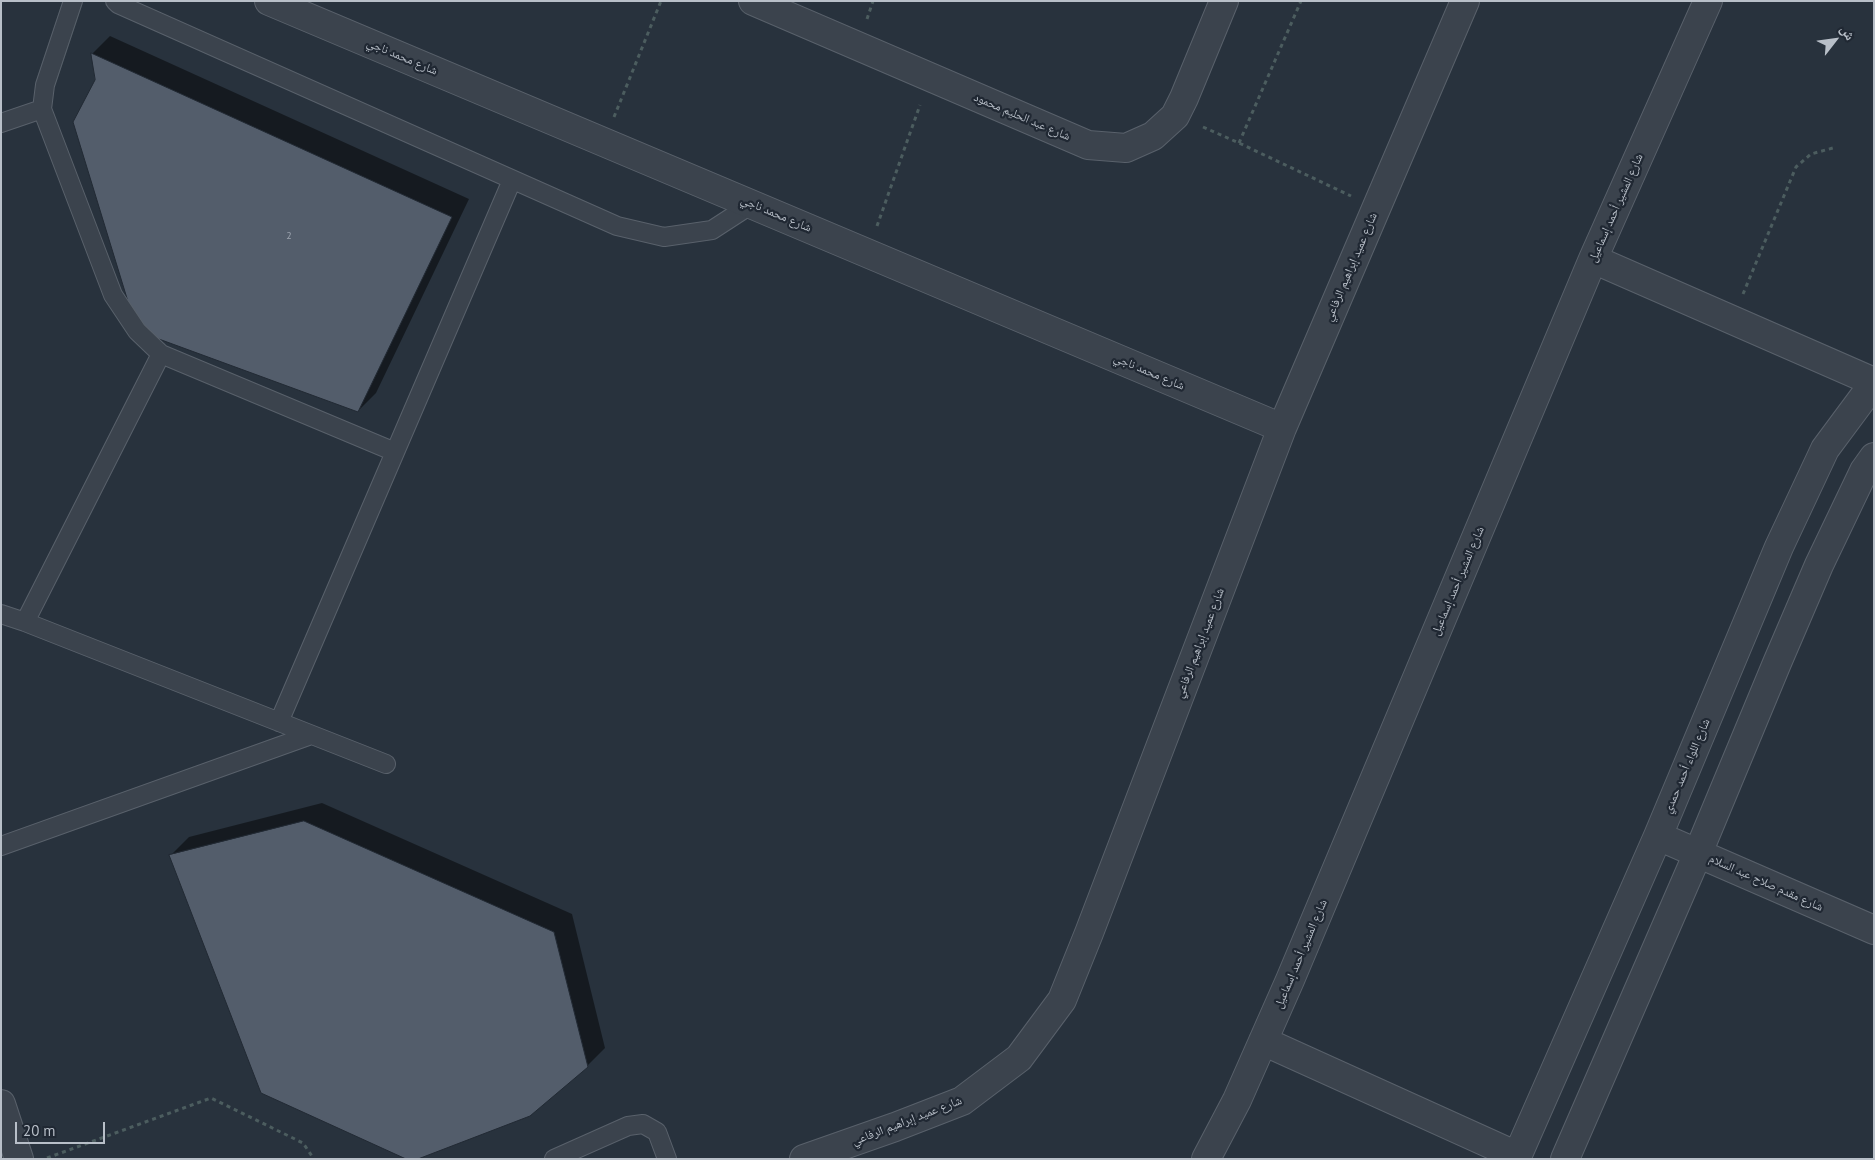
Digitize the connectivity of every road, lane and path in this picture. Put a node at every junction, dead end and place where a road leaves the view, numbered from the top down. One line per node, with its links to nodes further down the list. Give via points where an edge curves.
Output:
1 (73, 1): 11 (lane, via 46,85)
2 (116, 1): 17 (lane)
3 (269, 1): 14 (street, شارع محمد ناجي)
4 (661, 1): 14 (path)
5 (753, 1): 10 (street, شارع عبد الحليم محمود)
6 (1224, 1): 12 (street, شارع عبد الحليم محمود)
7 (1301, 1): 15 (path)
8 (1465, 1): 19 (street, شارع عميد إبراهيم الرفاعي)
9 (1708, 1): 21 (street, شارع المشير أحمد إسماعيل)
10 (930, 77): 12 (street, شارع عبد الحليم محمود, via 1088,146 1126,148 1153,136); 20 (path)
11 (42, 109): 13 (lane); 23 (lane, via 113,295 137,331)
12 (1175, 116): 15 (path)
13 (1, 123)
14 (604, 142): 18 (street, شارع محمد ناجي)
15 (1239, 143): 19 (path)
16 (1833, 148): 22 (path, via 1810,154 1796,167)
17 (512, 180): 18 (lane, via 617,226 664,237 712,230); 26 (lane)
18 (752, 204): 20 (street, شارع محمد ناجي)
19 (1377, 208): 25 (street, شارع عميد إبراهيم الرفاعي)
20 (868, 253): 25 (street, شارع محمد ناجي)
21 (1593, 259): 22 (street); 37 (street, شارع المشير أحمد إسماعيل)
22 (1733, 320): 24 (street)
23 (161, 354): 26 (lane); 29 (lane)
24 (1874, 382): 33 (street, شارع اللواء أحمد حمدي, via 1825,450 1778,547)
25 (1282, 428): 45 (street, شارع عميد إبراهيم الرفاعي, via 1062,1000 1019,1058 962,1101)
26 (395, 452): 30 (lane)
27 (1874, 457): 35 (street, via 1864,471 1816,574)
28 (1, 614): 29 (lane)
29 (25, 622): 30 (lane)
30 (279, 722): 31 (lane)
31 (311, 735): 32 (lane); 34 (lane)
32 (386, 764)
33 (1658, 836): 35 (street, شارع مقدم صلاح عبد السلام); 39 (street, شارع اللواء أحمد حمدي)
34 (1, 846)
35 (1698, 853): 36 (street, شارع مقدم صلاح عبد السلام); 47 (street)
36 (1874, 930)
37 (1263, 1040): 39 (street); 46 (street, شارع المشير أحمد إسماعيل)
38 (1, 1104): 40 (street)
39 (1517, 1157)
40 (19, 1159)
41 (44, 1159): 42 (path, via 211,1098 303,1143)
42 (314, 1159)
43 (554, 1159): 44 (lane, via 628,1126 643,1124 657,1132)
44 (667, 1159)
45 (804, 1159)
46 (1206, 1159)
47 (1565, 1159)

